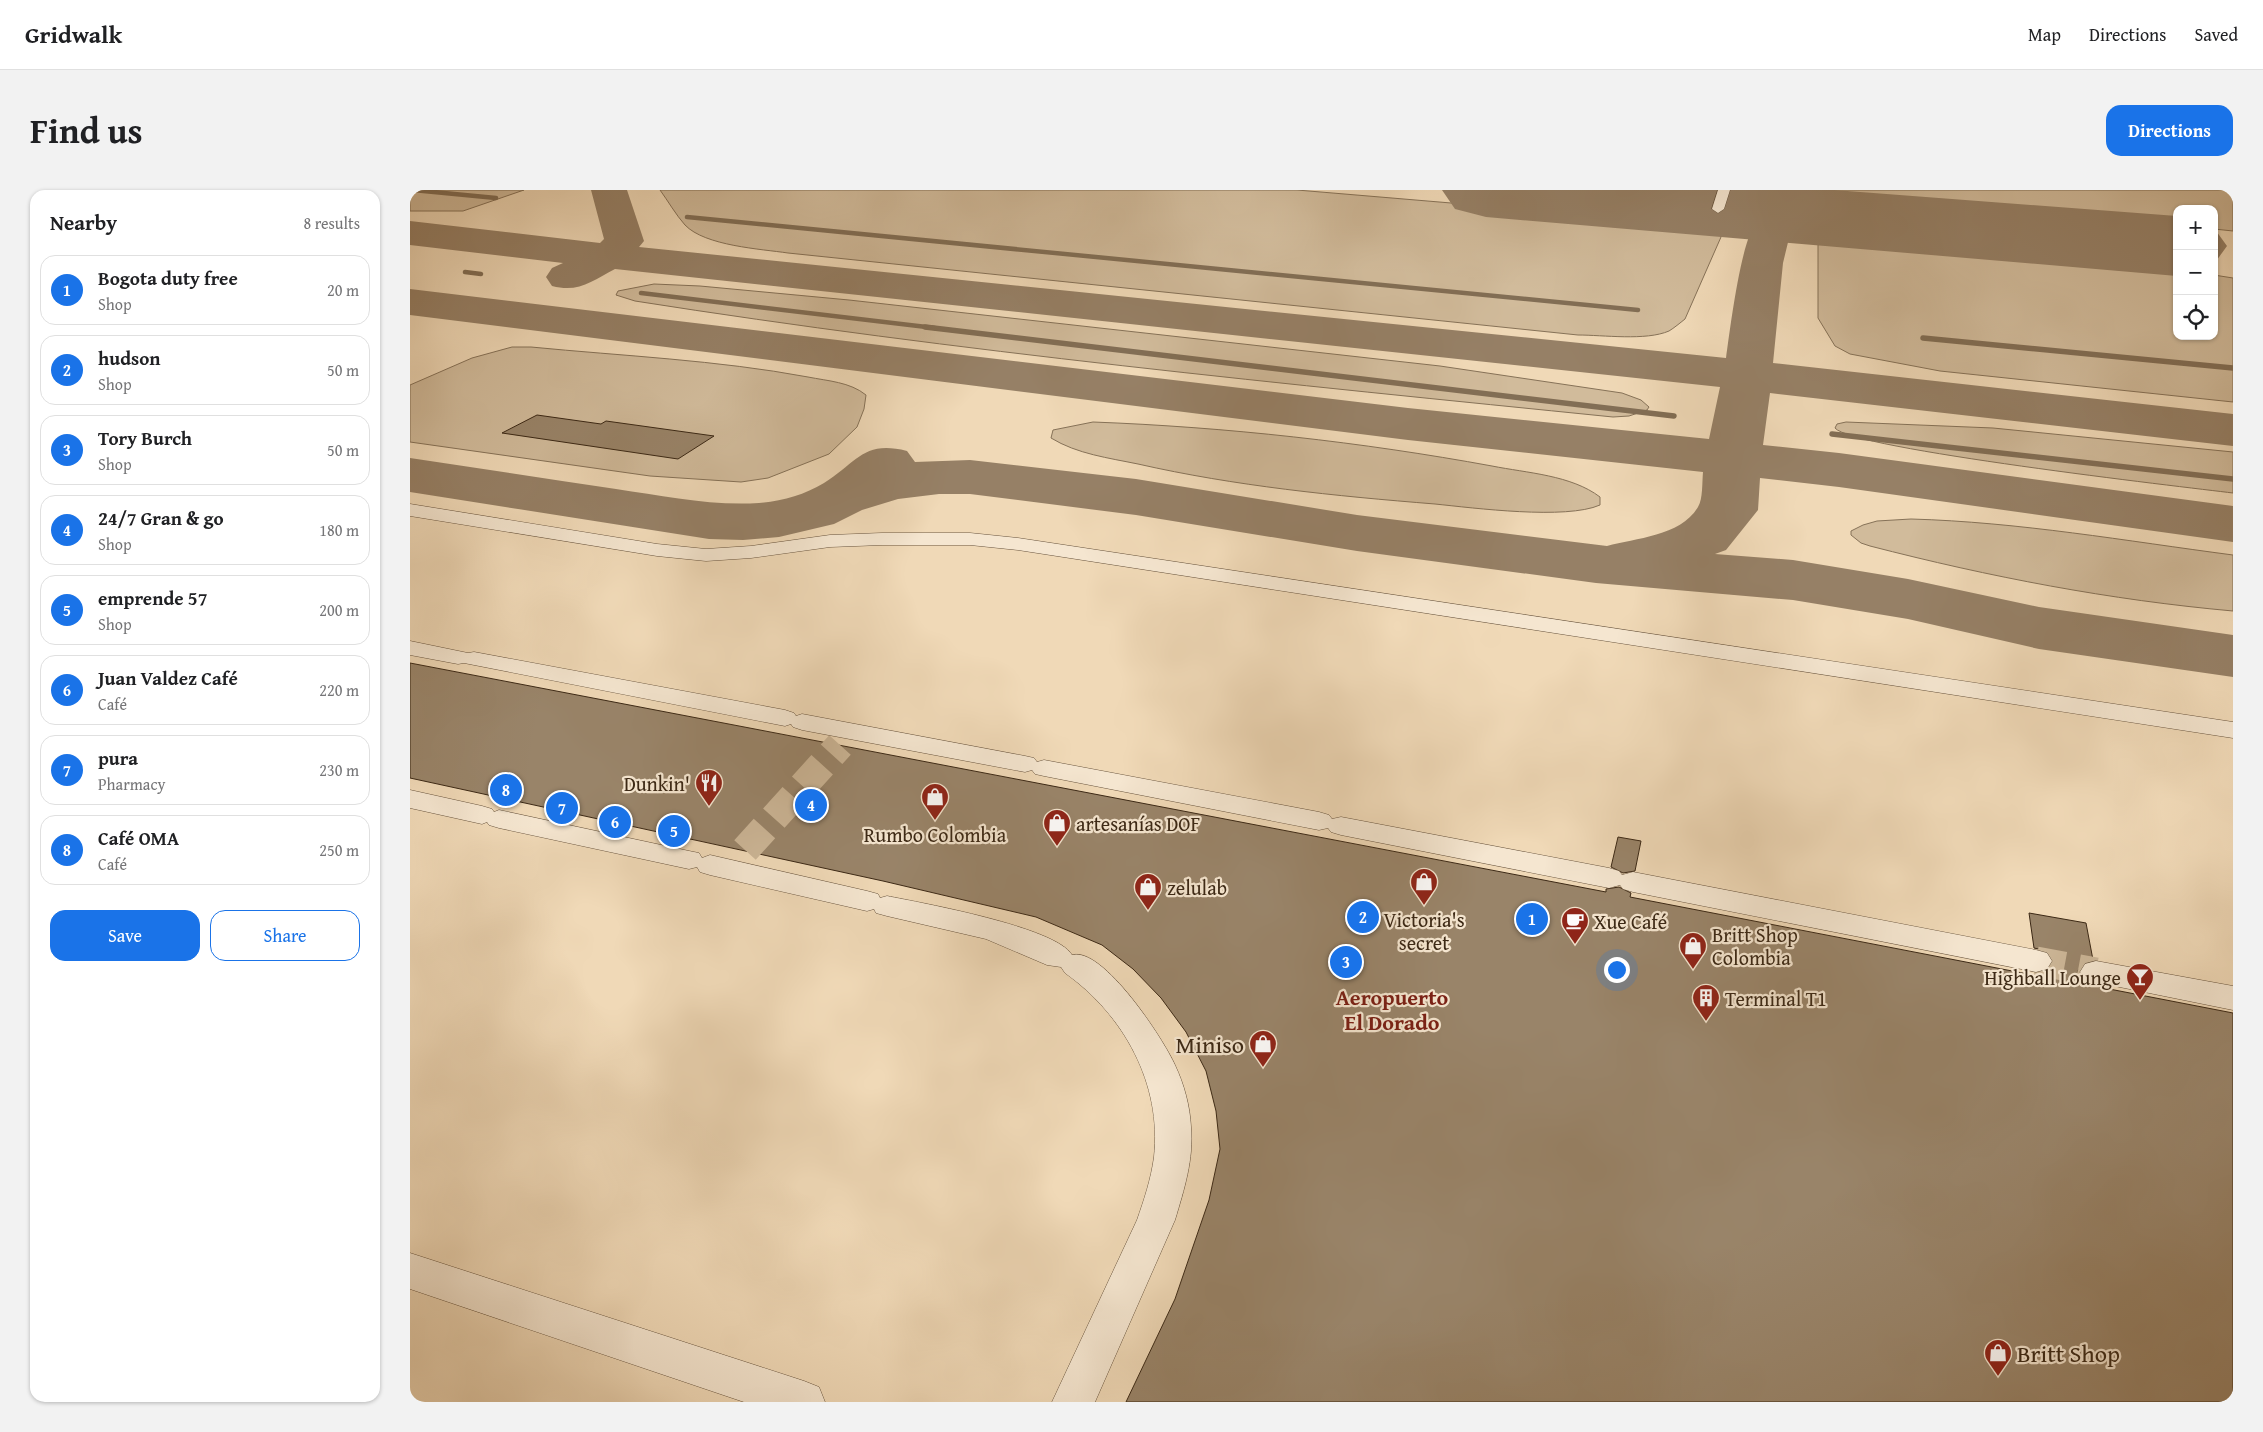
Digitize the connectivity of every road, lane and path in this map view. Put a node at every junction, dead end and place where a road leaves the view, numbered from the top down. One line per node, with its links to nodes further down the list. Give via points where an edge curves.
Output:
1 (1724, 190): 2 (lane)
2 (1718, 209)
3 (410, 510): 5 (lane, via 706,555 854,540 934,537 980,540)
4 (410, 648): 7 (lane, via 793,720 846,738 1035,766)
5 (2233, 730)
6 (410, 799): 12 (lane, via 718,861 877,904 1000,932 1033,943 1067,961 1124,1007 1150,1047 1171,1101 1175,1132 1173,1166 1155,1228)
7 (2036, 961)
8 (2096, 972): 9 (lane)
9 (2233, 998)
10 (410, 1272): 11 (lane)
11 (804, 1402)
12 (1073, 1402)

